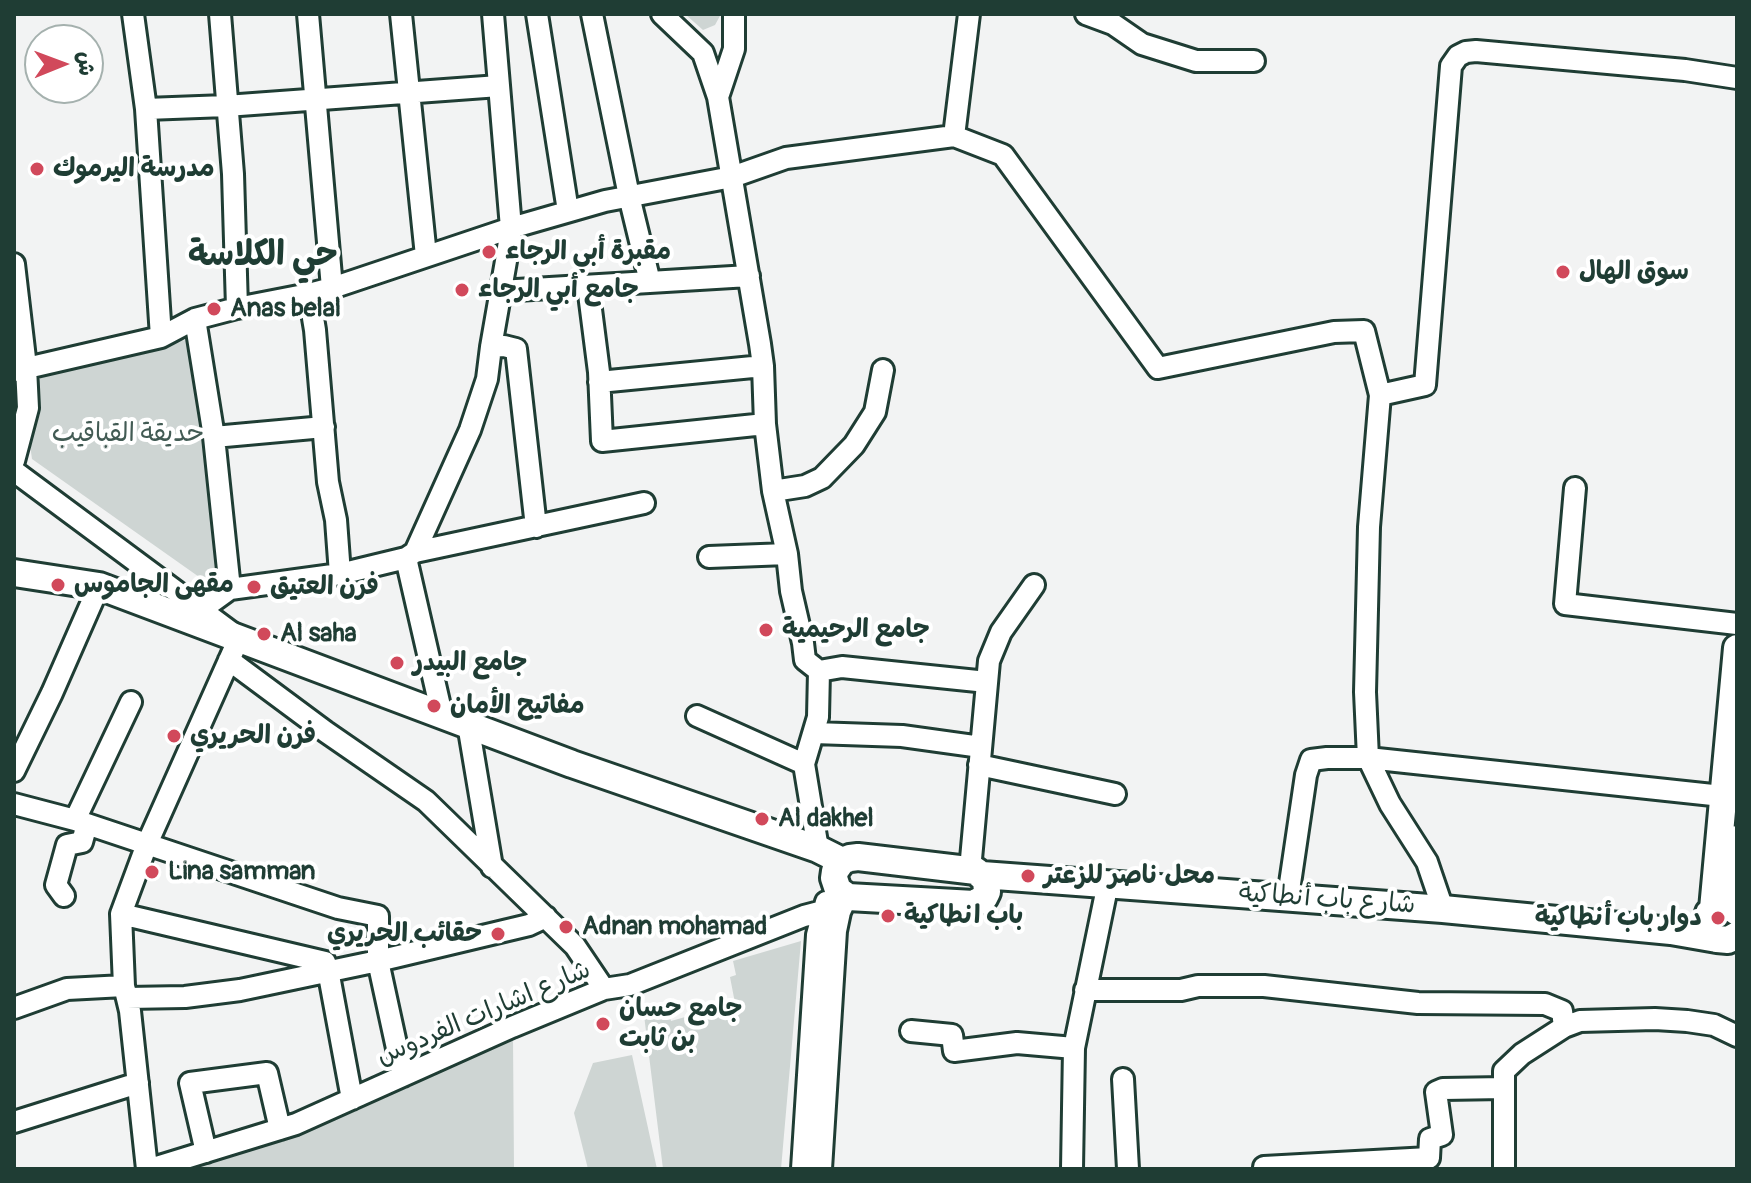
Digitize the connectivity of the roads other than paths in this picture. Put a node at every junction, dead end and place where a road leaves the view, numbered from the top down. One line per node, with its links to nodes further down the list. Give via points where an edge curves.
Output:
1 (133, 14): 19 (street)
2 (220, 14): 18 (street)
3 (308, 14): 17 (street)
4 (401, 14): 15 (street)
5 (493, 14): 14 (street)
6 (537, 14): 23 (street)
7 (592, 14): 22 (street)
8 (662, 14): 16 (street, via 703,53)
9 (734, 14): 16 (street, via 734,49)
10 (969, 14): 20 (street)
11 (1086, 14): 12 (street, via 1142,44 1196,61)
12 (1254, 61)
13 (1737, 78): 41 (street, via 1476,51 1458,56 1451,66 1425,385)
14 (499, 86): 15 (street); 24 (street)
15 (409, 92): 17 (street); 25 (street)
16 (718, 97): 21 (street)
17 (316, 99): 18 (street); 30 (street)
18 (226, 106): 19 (street); 33 (street)
19 (146, 109): 35 (street)
20 (954, 136): 21 (street, via 786,158); 41 (street, via 1003,155 1158,368 1334,332 1364,331)
21 (732, 177): 22 (street); 27 (street)
22 (629, 196): 23 (street); 28 (street)
23 (568, 211): 24 (street)
24 (511, 228): 25 (street); 31 (street)
25 (426, 256): 30 (street)
26 (14, 264): 38 (street)
27 (749, 276): 28 (street); 37 (street)
28 (650, 282): 29 (street)
29 (588, 286): 31 (street); 40 (street)
30 (332, 288): 32 (street)
31 (500, 291): 36 (street)
32 (309, 294): 33 (street); 43 (street)
33 (237, 308): 34 (street)
34 (195, 319): 35 (street); 44 (street)
35 (161, 337): 38 (street)
36 (491, 347): 50 (street, via 516,349); 52 (street, via 470,430)
37 (763, 366): 40 (street); 42 (street)
38 (20, 369): 45 (street, via 28,408)
39 (883, 370): 48 (street, via 875,412 854,445 822,478)
40 (599, 382): 42 (street, via 602,441)
41 (1380, 395): 71 (street, via 1369,527)
42 (765, 424): 48 (street)
43 (324, 427): 44 (street); 55 (street)
44 (214, 437): 58 (street)
45 (14, 461)
46 (14, 471): 59 (street)
47 (1575, 488): 60 (street, via 1565,604)
48 (773, 491): 51 (street)
49 (644, 503): 50 (street)
50 (536, 527): 52 (street)
51 (787, 554): 53 (street); 63 (street, via 805,660)
52 (410, 555): 55 (street); 66 (street)
53 (709, 557)
54 (14, 573): 57 (main road)
55 (340, 574): 58 (street)
56 (1034, 585): 64 (street, via 1001,632)
57 (99, 586): 62 (main road); 73 (street)
58 (230, 589): 59 (street)
59 (201, 610): 62 (street)
60 (1737, 624)
61 (1737, 648): 75 (main road)
62 (234, 649): 66 (main road); 78 (street); 81 (street, via 326,732 426,801)
63 (819, 671): 64 (street, via 842,667); 69 (street)
64 (987, 682): 70 (street)
65 (131, 702): 77 (street)
66 (442, 715): 68 (main road)
67 (697, 716): 72 (street)
68 (468, 724): 79 (main road); 81 (street)
69 (814, 733): 70 (street, via 902,736); 72 (street)
70 (980, 756): 74 (street); 82 (street)
71 (1368, 758): 75 (street); 86 (street, via 1311,760); 87 (street, via 1427,862)
72 (804, 764): 79 (street)
73 (14, 771)
74 (1115, 794)
75 (1722, 796): 90 (main road)
76 (14, 804): 77 (street)
77 (81, 822): 78 (street); 85 (street, via 82,842 67,845 56,885)
78 (147, 844): 88 (street); 91 (street, via 338,908 378,916)
79 (818, 849): 84 (main road)
80 (1736, 859): 90 (main road)
81 (492, 867): 89 (street)
82 (976, 872): 83 (main road, شارع باب أنطاكية); 84 (main road, شارع باب أنطاكية, via 850,858); 84 (main road, via 988,886 984,898 974,904)
83 (1108, 883): 86 (main road, شارع باب أنطاكية); 94 (street)
84 (837, 893): 93 (street, شارع اشارات الفردوس, via 804,916 630,985); 111 (street, via 817,935); 112 (street)
85 (64, 896)
86 (1288, 897): 87 (main road, شارع باب أنطاكية)
87 (1443, 909): 90 (main road, شارع باب أنطاكية, via 1671,931)
88 (121, 914): 92 (street, via 325,962); 95 (street)
89 (546, 917): 91 (street); 93 (street, via 575,946)
90 (1726, 926)
91 (378, 961): 92 (street); 101 (street)
92 (328, 970): 95 (street, via 185,997); 105 (street)
93 (604, 989): 101 (street, شارع اشارات الفردوس)
94 (1085, 990): 97 (street, via 1264,986 1418,1003 1545,1004 1562,1011); 100 (street)
95 (125, 992): 96 (street, via 67,989); 103 (street)
96 (14, 1008)
97 (1564, 1027): 99 (street, via 1580,1021 1676,1020 1714,1025); 104 (street, via 1504,1071)
98 (911, 1031): 100 (street, via 952,1035 954,1051 1017,1043)
99 (1737, 1036)
100 (1074, 1048): 113 (street)
101 (403, 1076): 105 (street, شارع اشارات الفردوس)
102 (1123, 1079): 114 (street)
103 (138, 1083): 106 (street); 110 (street)
104 (1504, 1088): 109 (street, via 1436,1092 1442,1135 1430,1139 1429,1158); 116 (street)
105 (352, 1099): 107 (street, شارع اشارات الفردوس)
106 (14, 1122)
107 (280, 1129): 108 (street, شارع اشارات الفردوس); 108 (street, via 267,1073 190,1083)
108 (206, 1152): 110 (street, شارع اشارات الفردوس)
109 (1395, 1164): 115 (street)
110 (148, 1169)
111 (802, 1169)
112 (821, 1169)
113 (1072, 1169)
114 (1128, 1169)
115 (1264, 1169)
116 (1504, 1169)

